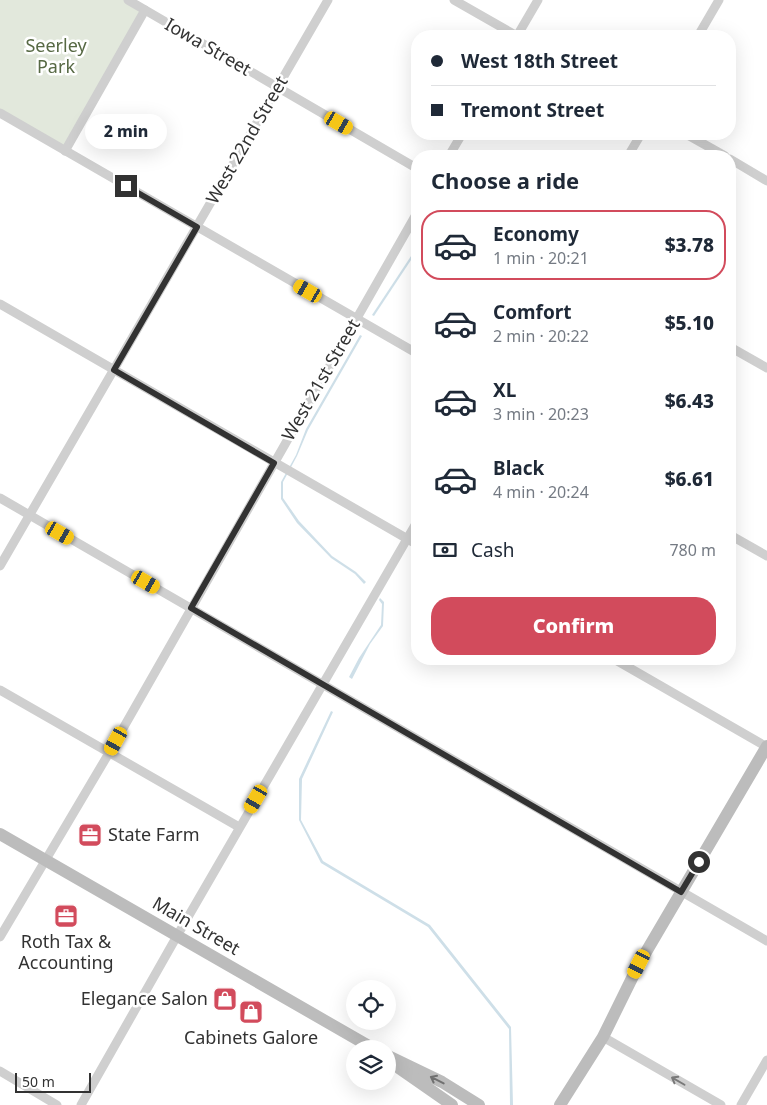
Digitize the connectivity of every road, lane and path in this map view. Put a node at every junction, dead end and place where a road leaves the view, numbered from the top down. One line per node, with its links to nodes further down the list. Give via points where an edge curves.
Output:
1 (128, 0): 6 (street, Iowa Street)
2 (328, 0): 10 (street, West 22nd Street)
3 (454, 0): 7 (street)
4 (538, 0): 8 (street)
5 (719, 0): 9 (street)
6 (145, 10): 10 (street, Iowa Street); 14 (street)
7 (506, 30)
8 (520, 30)
9 (702, 30)
10 (278, 87): 16 (street, Iowa Street); 19 (street, West 22nd Street)
11 (0, 113): 14 (street)
12 (697, 140): 13 (street)
13 (714, 150)
14 (65, 151): 19 (street)
15 (736, 163): 17 (street)
16 (411, 164)
17 (767, 181)
18 (411, 223): 21 (street, West 21st Street)
19 (197, 227): 21 (street); 25 (street, West 22nd Street)
20 (0, 304): 25 (street)
21 (356, 319): 22 (street); 26 (street, West 21st Street)
22 (411, 350)
23 (736, 350): 24 (street)
24 (767, 368)
25 (114, 370): 26 (street); 28 (street, West 22nd Street)
26 (278, 465): 31 (street); 35 (street, West 21st Street)
27 (0, 498): 28 (street)
28 (30, 515): 34 (street, West 22nd Street); 35 (street)
29 (411, 532): 31 (street)
30 (736, 538): 33 (street)
31 (407, 539): 32 (street); 37 (street)
32 (411, 541)
33 (767, 556)
34 (0, 566)
35 (191, 608): 37 (street); 40 (street, West 21st Street)
36 (625, 665): 39 (street)
37 (322, 684): 41 (street); 44 (street)
38 (0, 690): 40 (street)
39 (767, 746): 44 (main road)
40 (109, 753): 41 (street); 43 (street, West 21st Street)
41 (239, 827): 45 (street)
42 (0, 834): 43 (main road, Main Street)
43 (46, 860): 45 (main road, Main Street); 46 (street, West 21st Street)
44 (681, 892): 47 (street); 48 (main road)
45 (177, 936): 49 (main road, Main Street); 56 (street)
46 (0, 937)
47 (767, 941)
48 (602, 1037): 53 (main road); 61 (street, one-way to 48)
49 (358, 1040)
50 (767, 1060): 62 (street)
51 (396, 1061): 58 (main road, one-way to 51, via 442,1082)
52 (396, 1065): 57 (main road)
53 (585, 1067): 59 (main road); 60 (main road)
54 (0, 1071): 55 (street)
55 (57, 1105)
56 (81, 1105)
57 (452, 1105)
58 (479, 1105)
59 (560, 1105)
60 (566, 1105)
61 (721, 1105)
62 (741, 1105)

